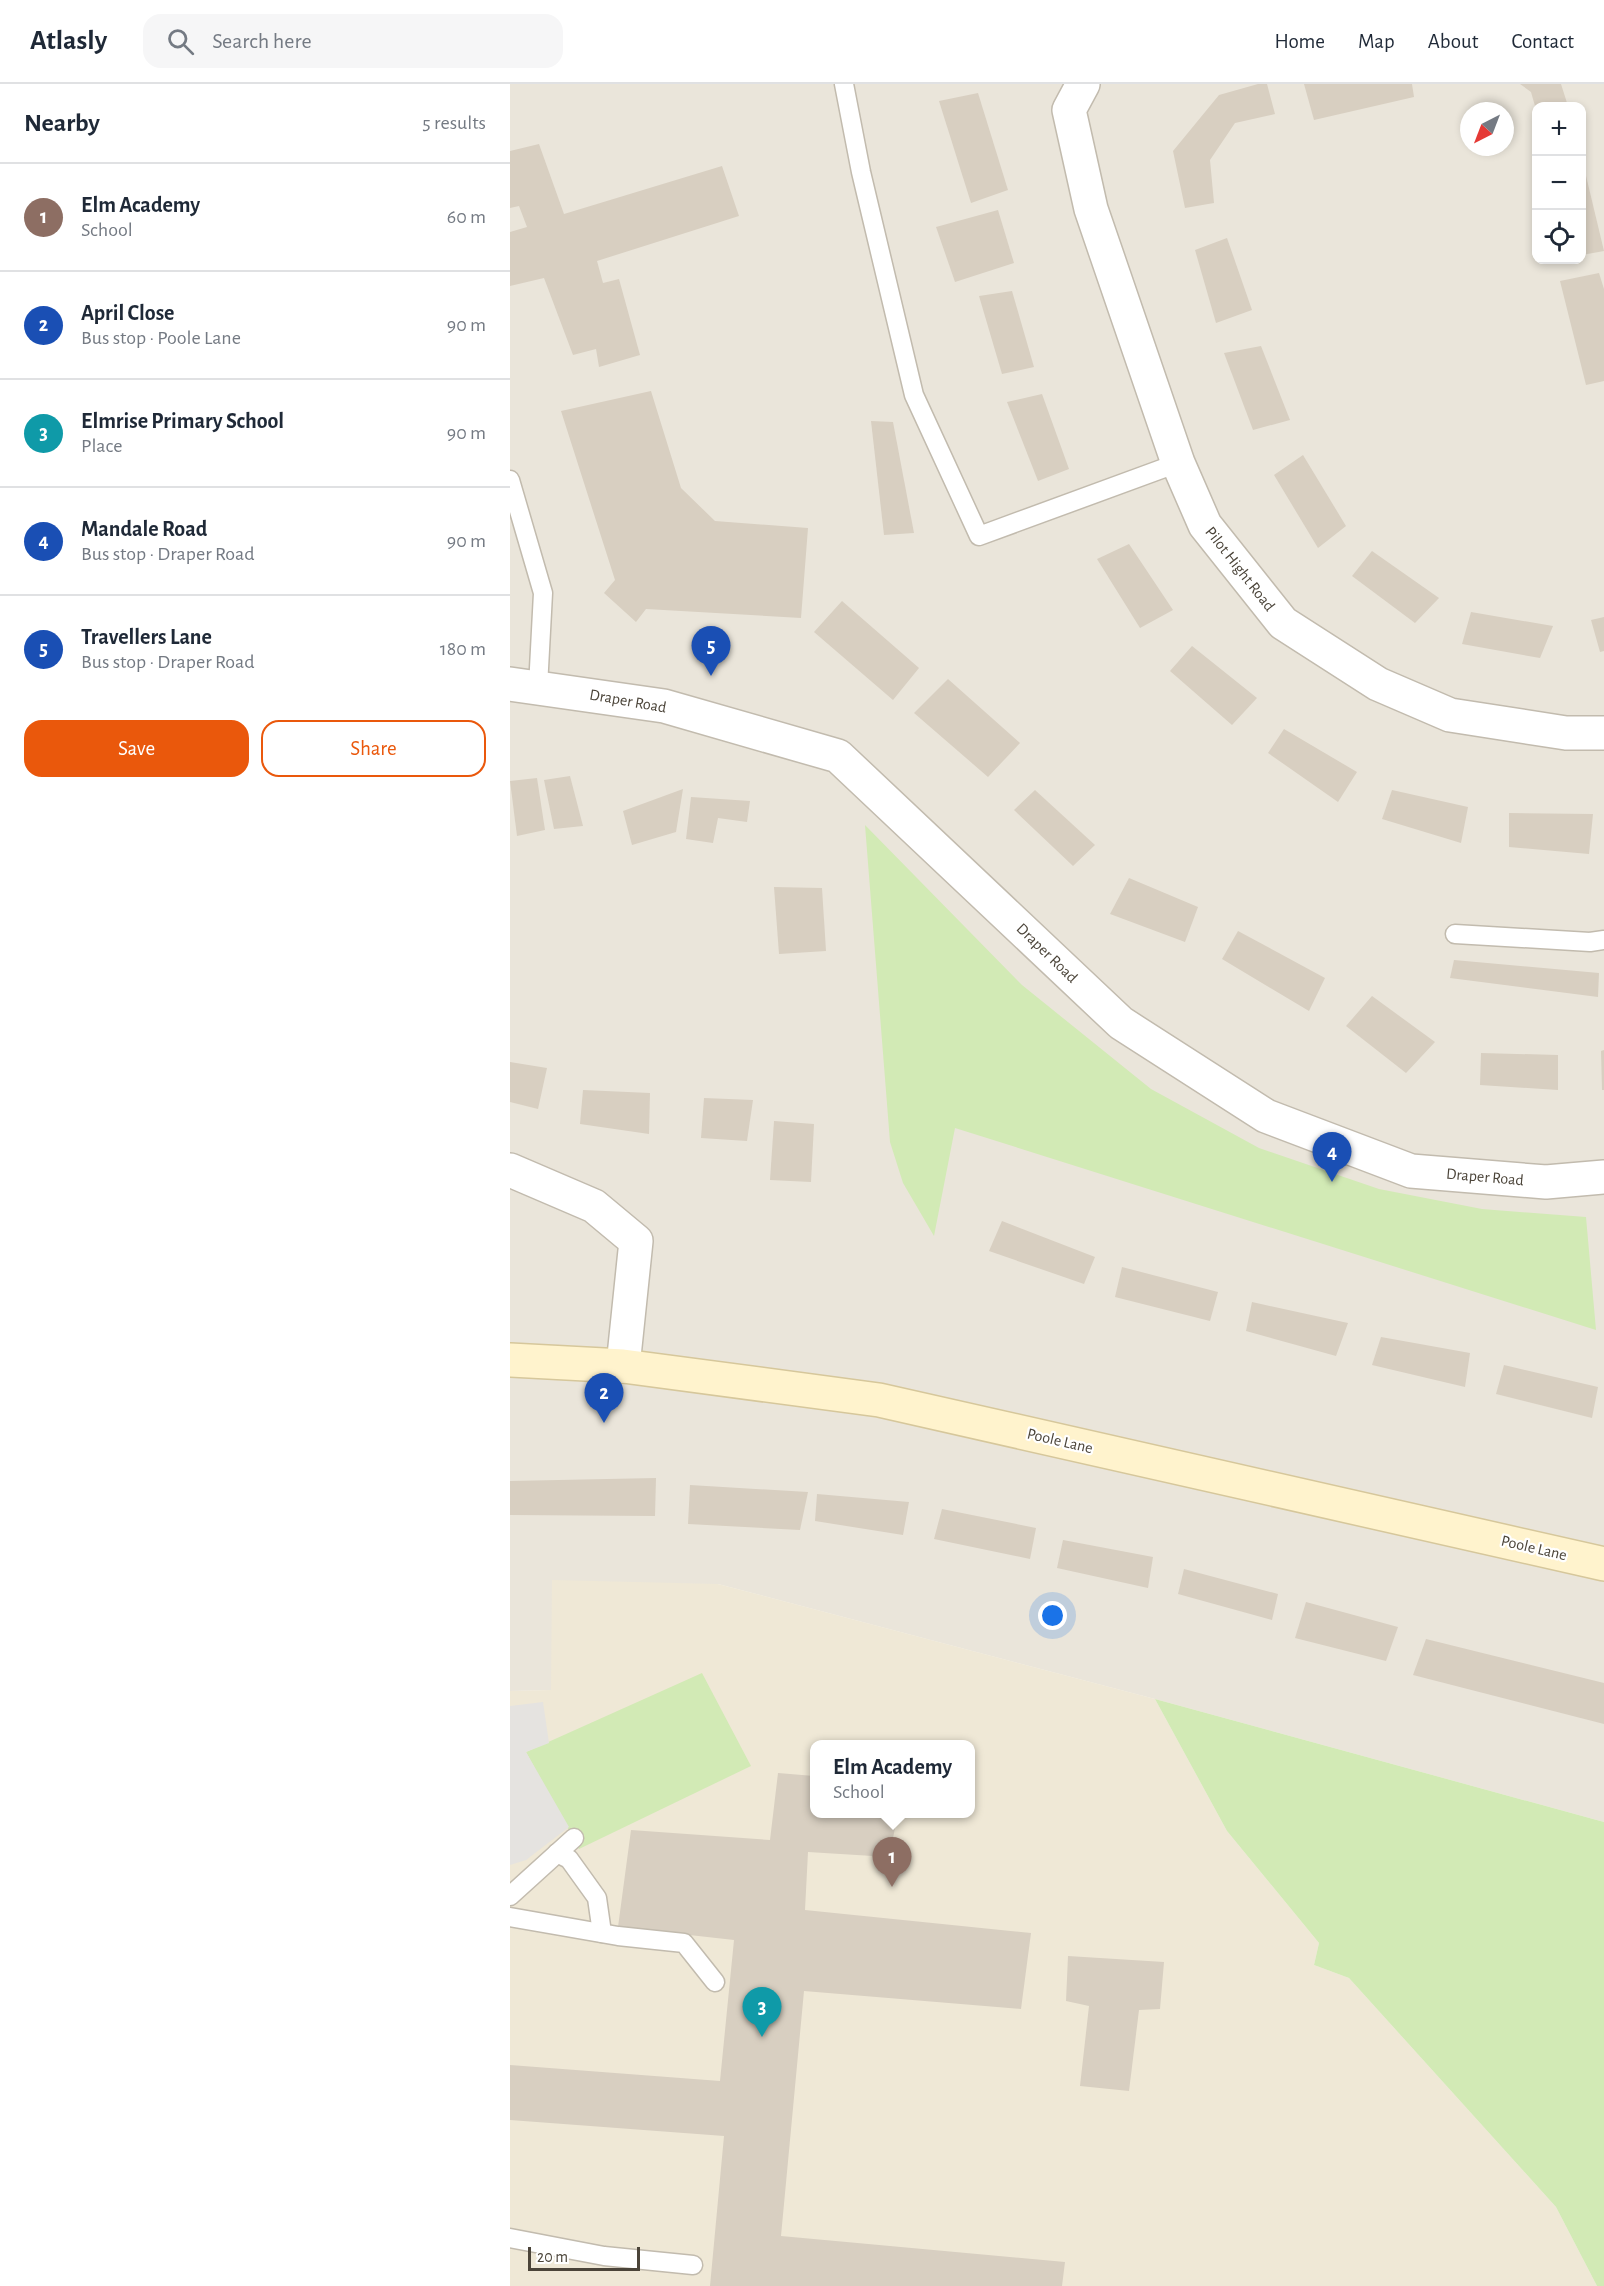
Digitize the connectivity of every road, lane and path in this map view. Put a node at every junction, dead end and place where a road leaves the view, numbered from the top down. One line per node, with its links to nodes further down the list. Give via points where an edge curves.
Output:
1 (844, 84): 3 (lane, via 914,395 979,536)
2 (1083, 84): 3 (street, Pilot Hight Road, via 1069,110 1092,209)
3 (1178, 463): 6 (street, Pilot Hight Road, via 1205,525 1283,623 1378,684 1450,715 1566,733)
4 (510, 480): 5 (lane, via 543,593)
5 (524, 686): 10 (street, Draper Road, via 664,706 838,756 1121,1023 1266,1116 1411,1171 1546,1182)
6 (1604, 733)
7 (1455, 934): 8 (lane)
8 (1604, 940)
9 (510, 1170): 12 (street, via 594,1206 636,1241)
10 (1604, 1177)
11 (510, 1360): 12 (street, Poole Lane)
12 (623, 1366): 13 (street, Poole Lane, via 879,1400)
13 (1604, 1564)
14 (574, 1838): 15 (lane)
15 (556, 1853): 16 (lane); 18 (lane, via 569,1859 597,1898)
16 (510, 1896)
17 (510, 1917): 18 (lane)
18 (602, 1933): 19 (lane, via 684,1943)
19 (715, 1982)
20 (510, 2238): 21 (lane, via 604,2256)
21 (693, 2265)

